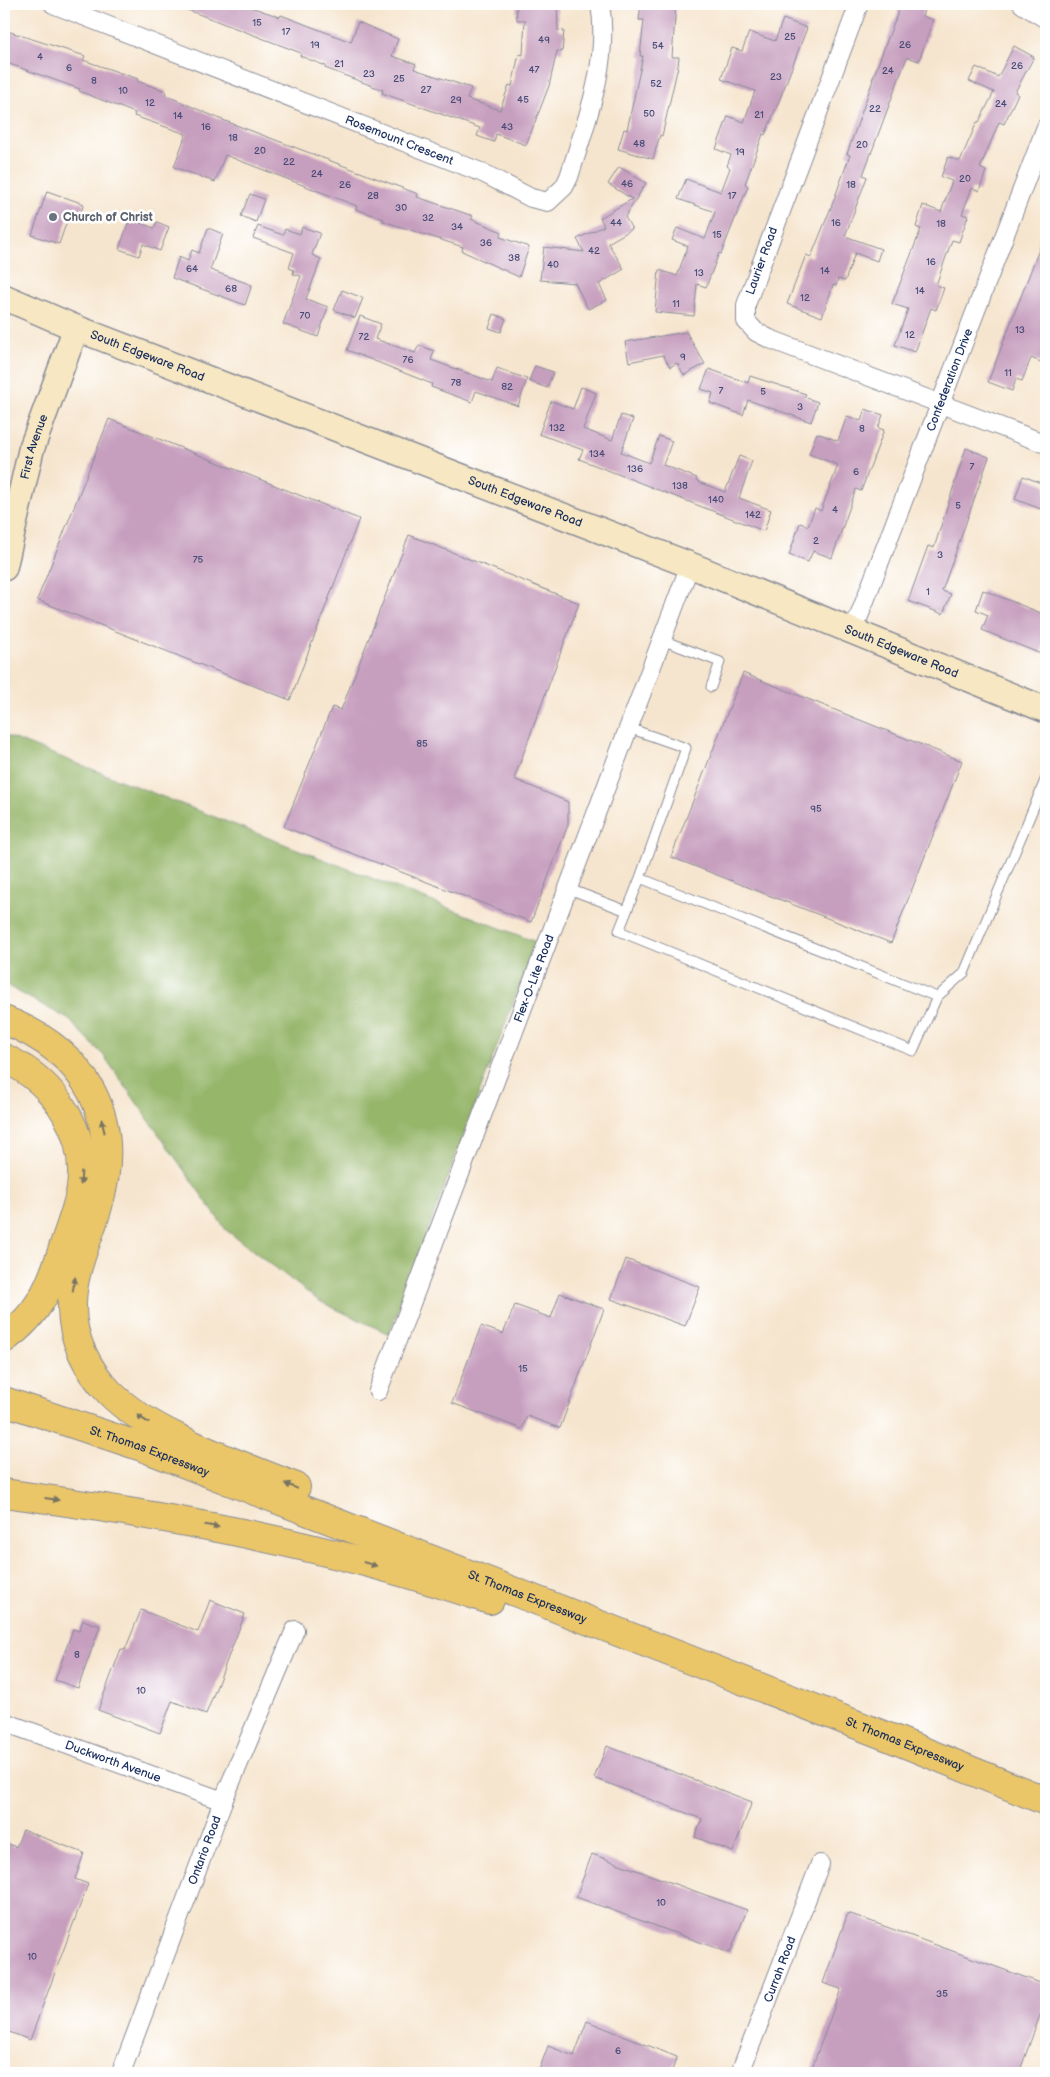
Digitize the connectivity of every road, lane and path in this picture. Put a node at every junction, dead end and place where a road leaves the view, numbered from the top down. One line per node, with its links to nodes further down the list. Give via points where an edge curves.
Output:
1 (53, 4): 2 (street, Rosemount Crescent, via 483,173 531,198 548,202 564,187 569,177 598,78 603,34)
2 (600, 4)
3 (859, 4): 9 (street, Laurier Road, via 746,305 746,321 756,332 770,339)
4 (1022, 4): 5 (street)
5 (1046, 19)
6 (1046, 126): 9 (street, Confederation Drive)
7 (4, 296): 8 (main road, South Edgeware Road)
8 (76, 328): 11 (main road, South Edgeware Road); 12 (main road, First Avenue, via 31,450)
9 (940, 404): 10 (street); 13 (street, Confederation Drive)
10 (1046, 444)
11 (690, 565): 13 (main road, South Edgeware Road); 14 (street, Flex-O-Lite Road)
12 (4, 568)
13 (853, 632): 16 (main road, South Edgeware Road)
14 (662, 640): 15 (lane, via 720,662); 17 (street, Flex-O-Lite Road)
15 (710, 688)
16 (1046, 710)
17 (629, 728): 19 (lane, via 686,748); 20 (street, Flex-O-Lite Road)
18 (1046, 778): 22 (lane, via 964,973)
19 (640, 878): 21 (lane); 22 (lane)
20 (569, 889): 21 (lane); 28 (street, Flex-O-Lite Road)
21 (627, 911): 22 (lane, via 619,931 913,1051)
22 (937, 997)
23 (4, 1020): 31 (highway, one-way to 23, via 387,1526 143,1420 109,1392 80,1350 74,1333 72,1308 77,1270 107,1170 100,1110 79,1070 57,1048)
24 (4, 1058): 26 (highway)
25 (4, 1063): 26 (highway)
26 (33, 1076): 27 (highway, one-way to 27, via 46,1085 65,1111 78,1141 82,1163 80,1192 54,1275 40,1305 21,1327)
27 (4, 1339)
28 (378, 1391)
29 (4, 1401): 31 (highway, St. Thomas Expressway, via 142,1448)
30 (4, 1493): 34 (highway, one-way to 34, via 220,1527 315,1547 464,1591)
31 (460, 1570): 34 (highway, St. Thomas Expressway)
32 (295, 1630): 35 (street, Ontario Road)
33 (4, 1722): 35 (street, Duckworth Avenue)
34 (891, 1738): 36 (highway, St. Thomas Expressway)
35 (222, 1801): 38 (street, Ontario Road)
36 (1046, 1801)
37 (820, 1864): 39 (street, Currah Road)
38 (121, 2073)
39 (740, 2073)

